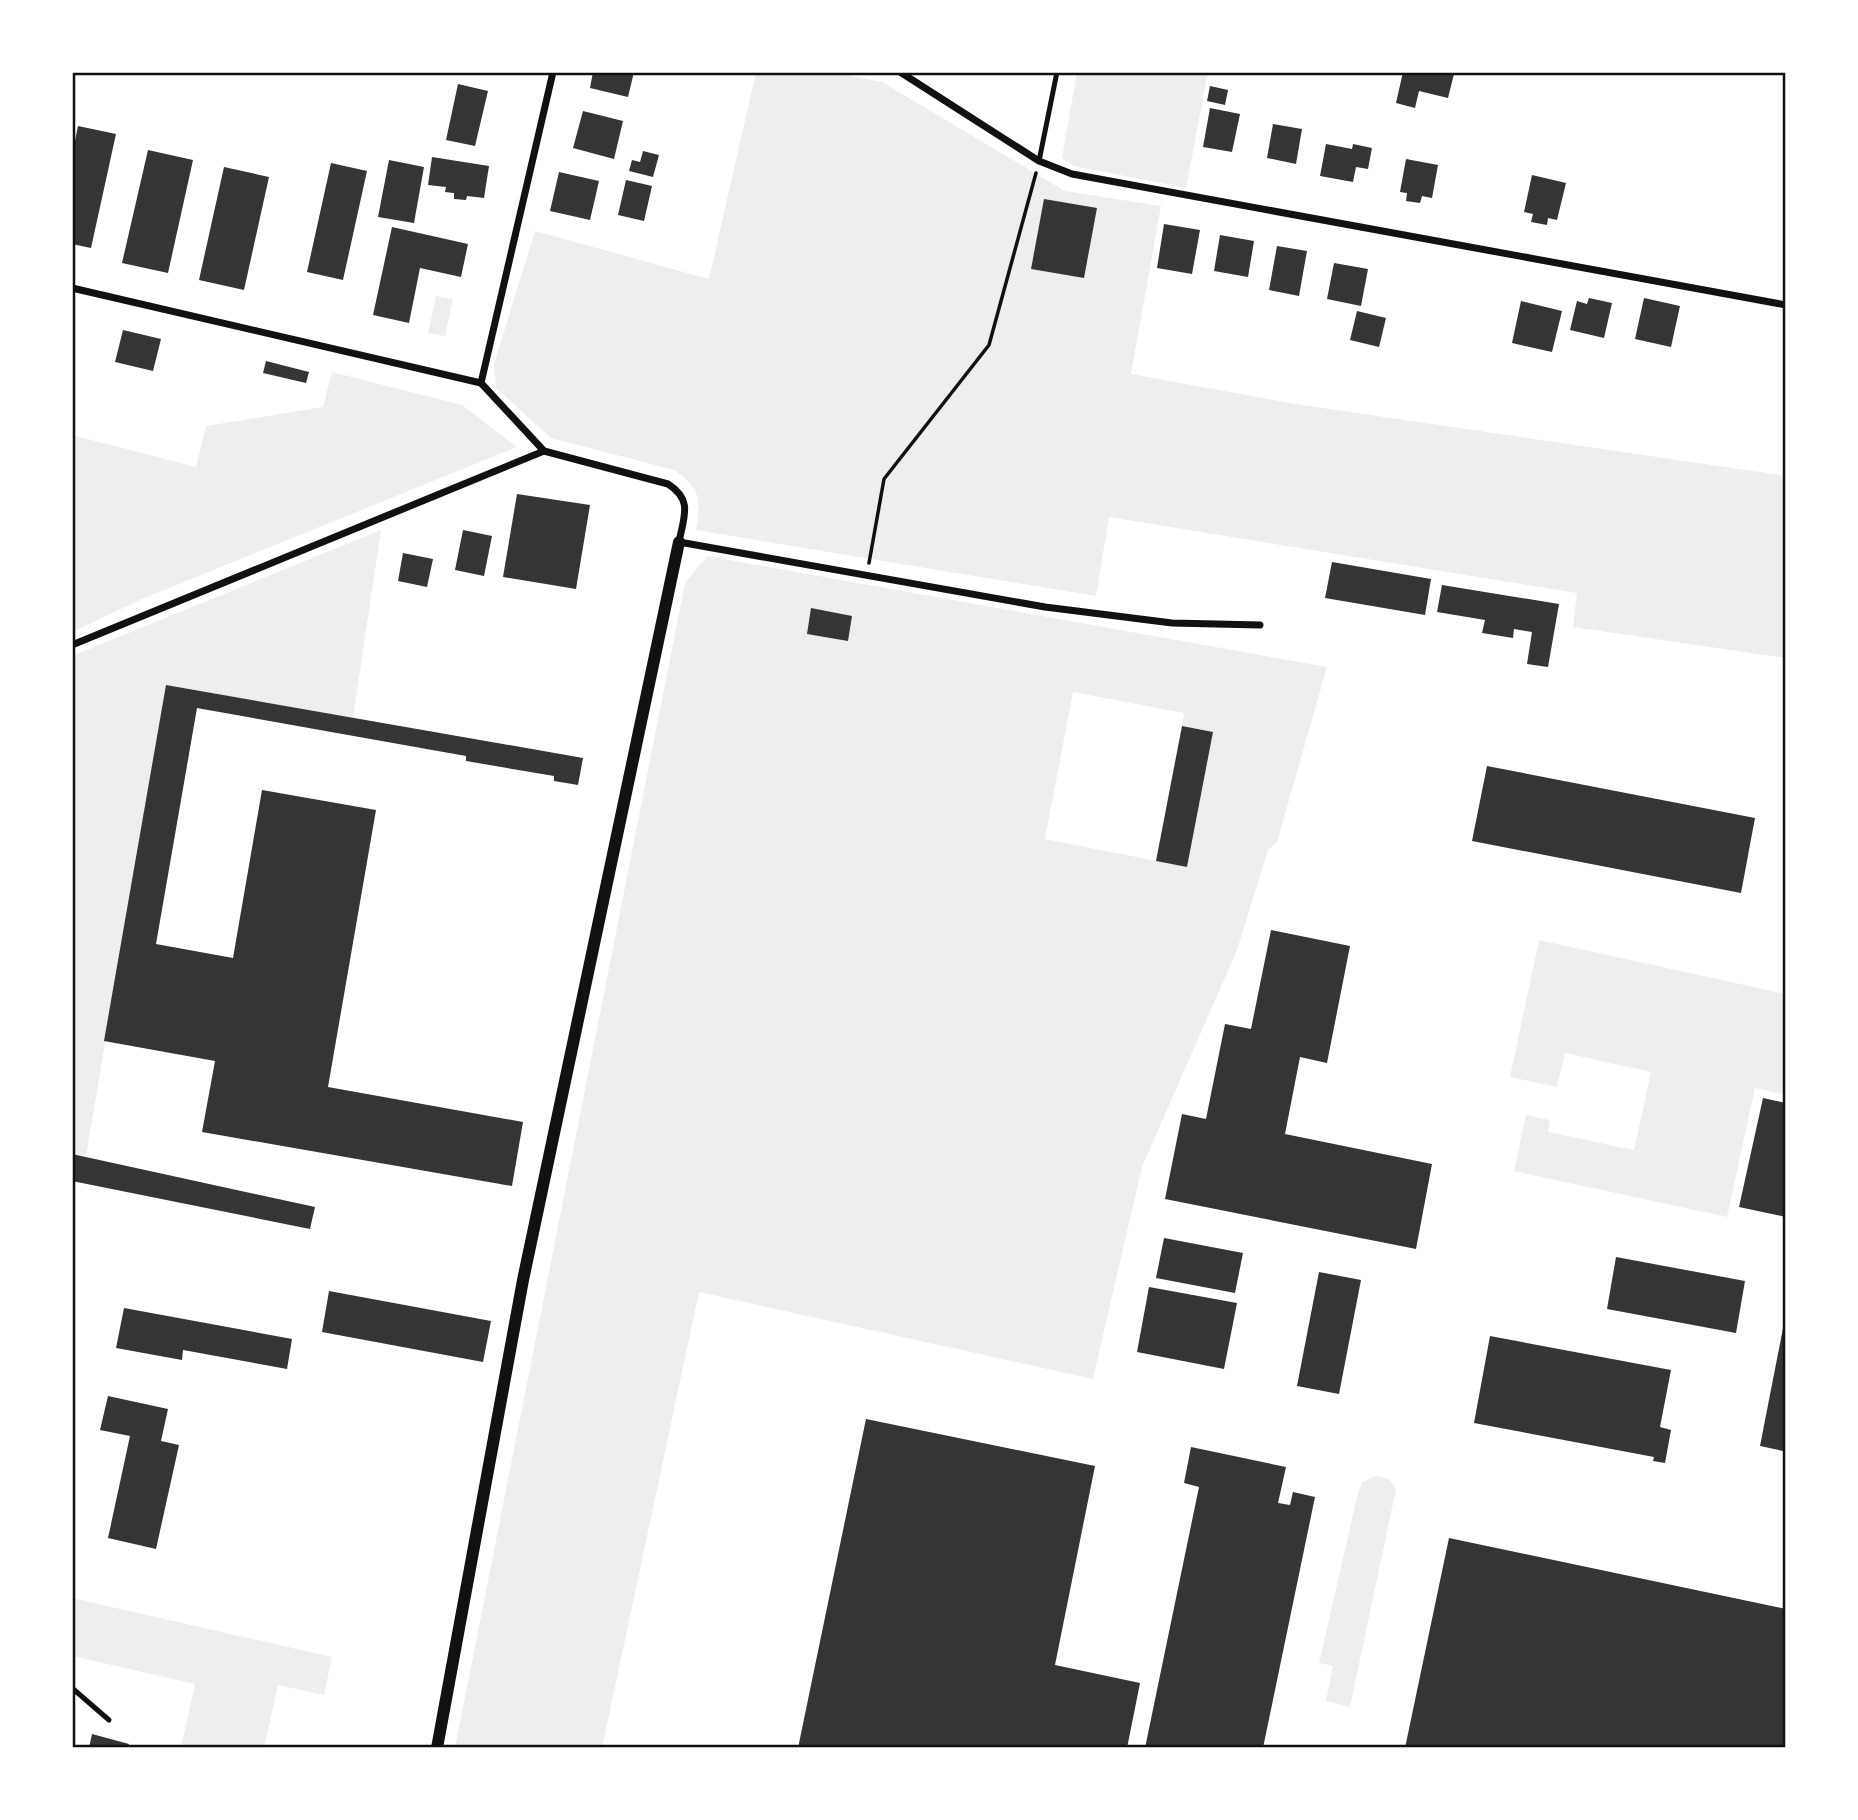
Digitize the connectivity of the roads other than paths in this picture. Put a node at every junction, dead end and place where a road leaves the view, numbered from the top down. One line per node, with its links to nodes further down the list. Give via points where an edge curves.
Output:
1 (553, 72): 7 (street)
2 (900, 72): 4 (street)
3 (1057, 72): 4 (lane)
4 (1039, 161): 6 (street, via 1072,174)
5 (72, 288): 7 (street)
6 (1786, 305)
7 (481, 383): 8 (street)
8 (544, 451): 9 (street, via 680,491 686,505); 11 (street)
9 (679, 542): 10 (street, via 1045,607 1172,623); 14 (street, via 523,1280)
10 (1260, 625)
11 (72, 645)
12 (72, 1688): 13 (lane)
13 (109, 1720)
14 (437, 1748)

